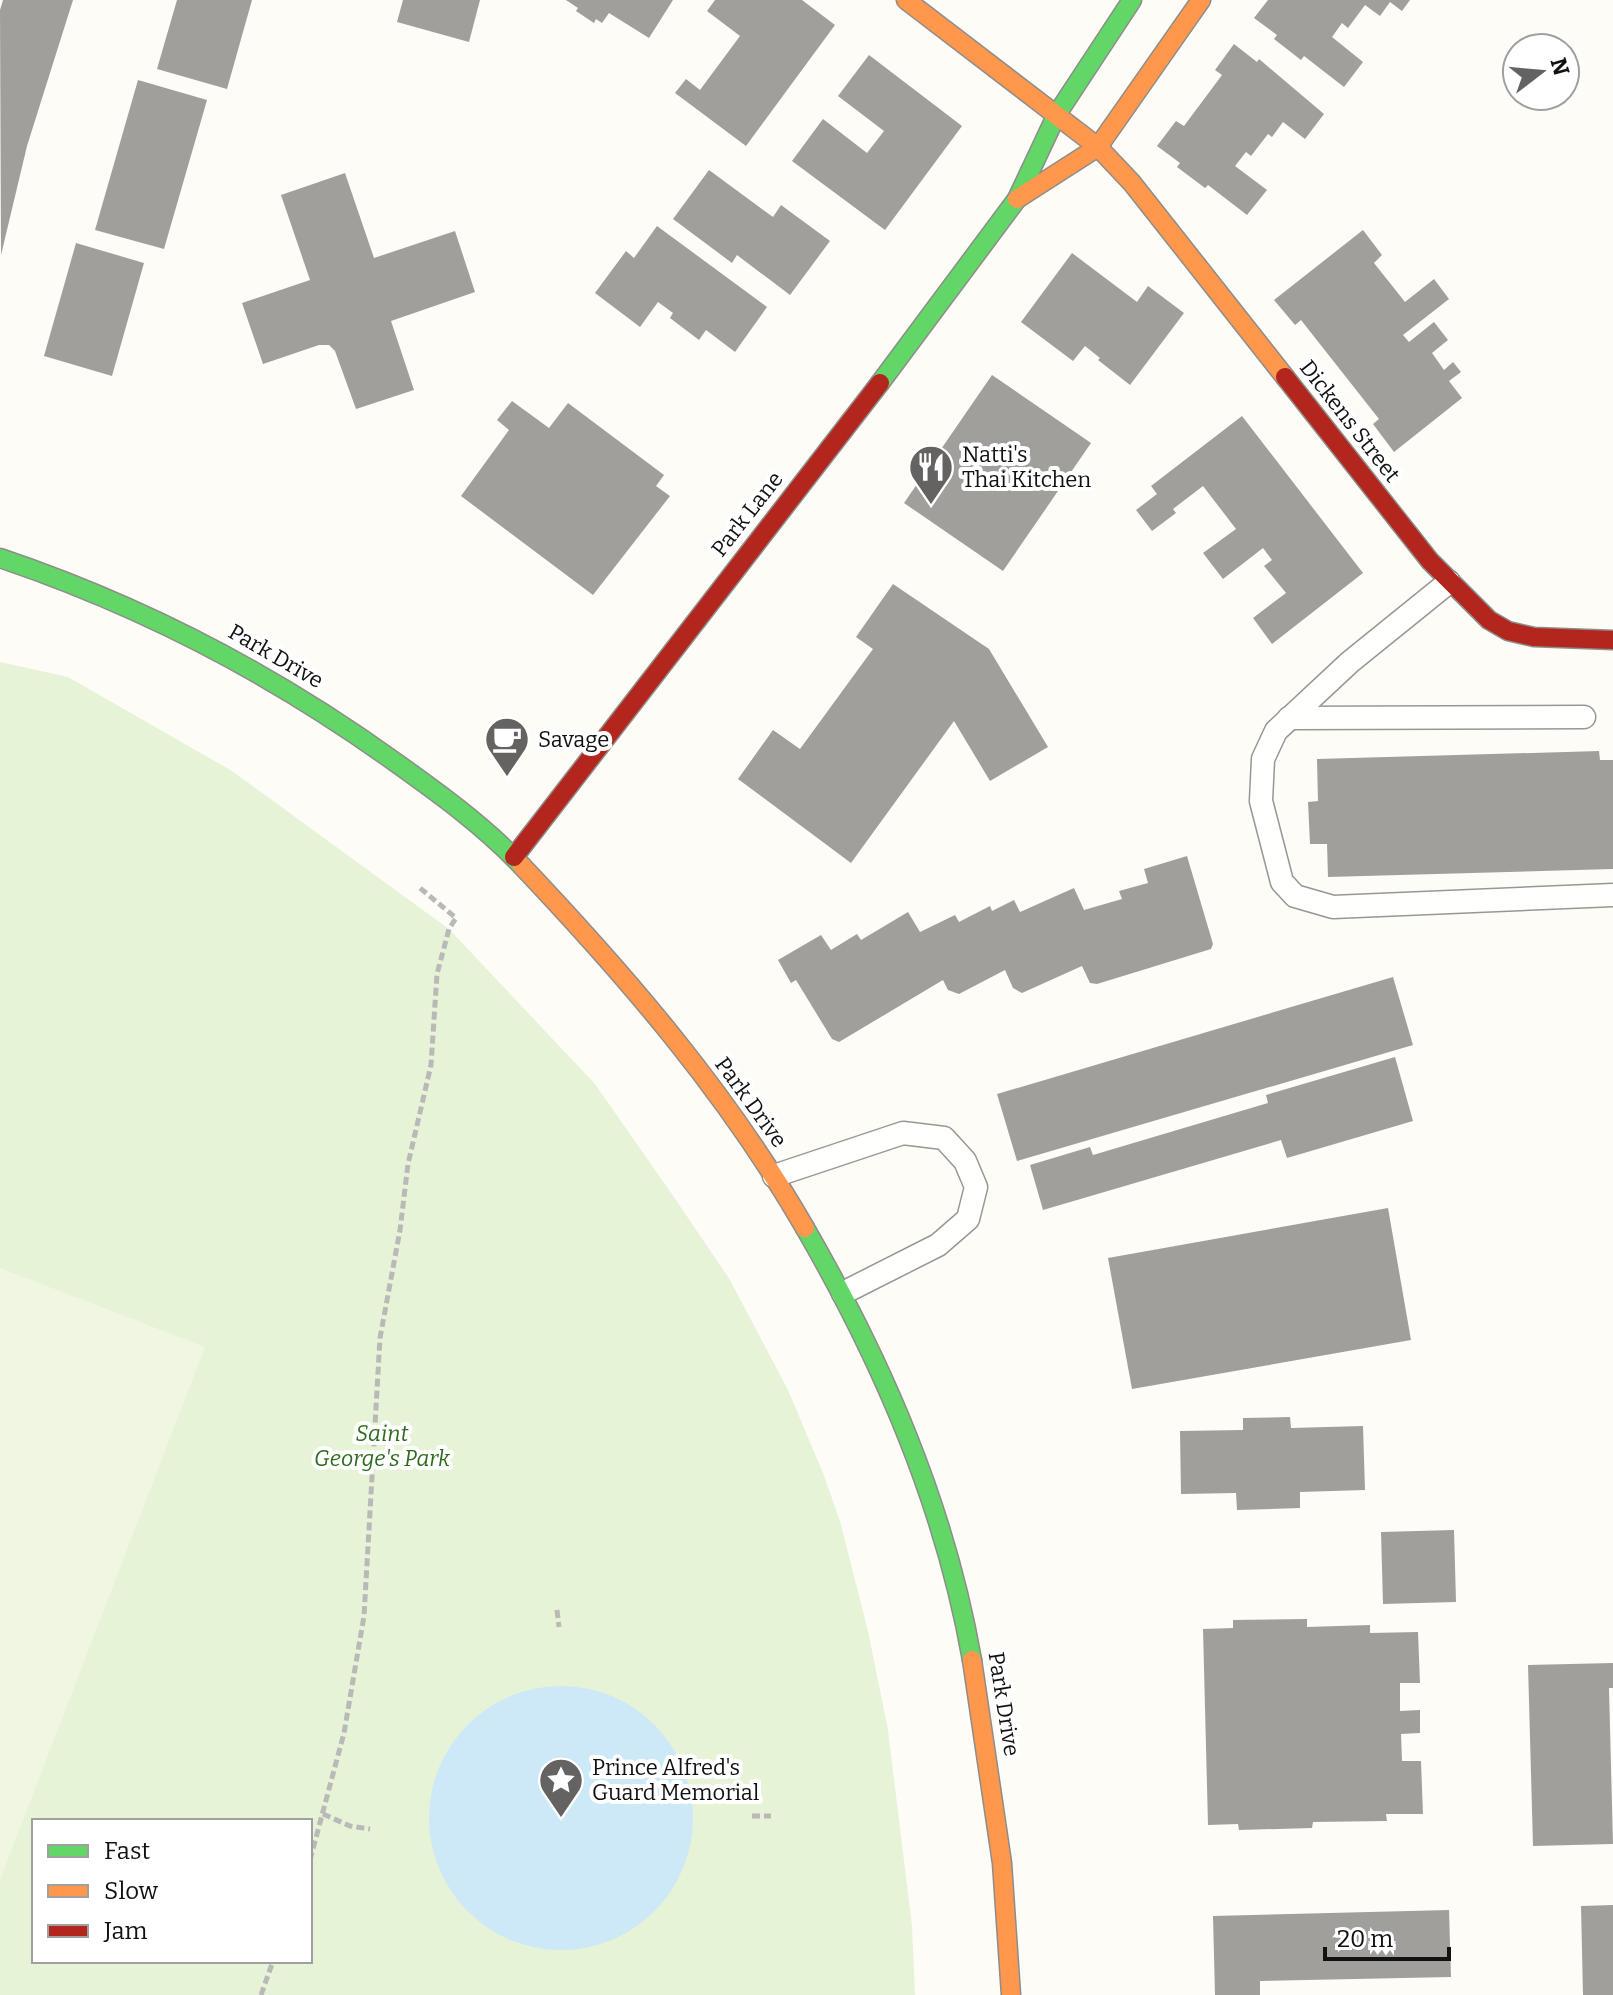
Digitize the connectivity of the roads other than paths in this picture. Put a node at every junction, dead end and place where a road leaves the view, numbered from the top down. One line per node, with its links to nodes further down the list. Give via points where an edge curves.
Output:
1 (906, 0): 4 (street, Dickens Street)
2 (1132, 0): 4 (street, Park Lane)
3 (1201, 0): 5 (street, Park Lane)
4 (1057, 114): 5 (street, Dickens Street); 6 (street, Park Lane)
5 (1098, 147): 6 (street, Park Lane); 8 (street, Dickens Street)
6 (1017, 199): 12 (street, Park Lane)
7 (0, 558): 12 (street, Park Drive, via 202,640 385,753)
8 (1449, 582): 9 (street, Dickens Street, via 1506,631 1553,640); 11 (lane)
9 (1613, 640)
10 (1584, 717): 11 (lane)
11 (1289, 718): 13 (lane, via 1276,731 1263,759 1261,801 1282,882 1295,896 1333,907)
12 (514, 857): 14 (street, Park Drive, via 640,996 716,1091)
13 (1613, 895)
14 (774, 1176): 15 (street, Park Drive); 15 (lane, via 903,1133 944,1138 965,1161 976,1187 968,1219 938,1245)
15 (843, 1293): 16 (street, Park Drive, via 881,1371 950,1556 998,1822)
16 (1011, 1995)

